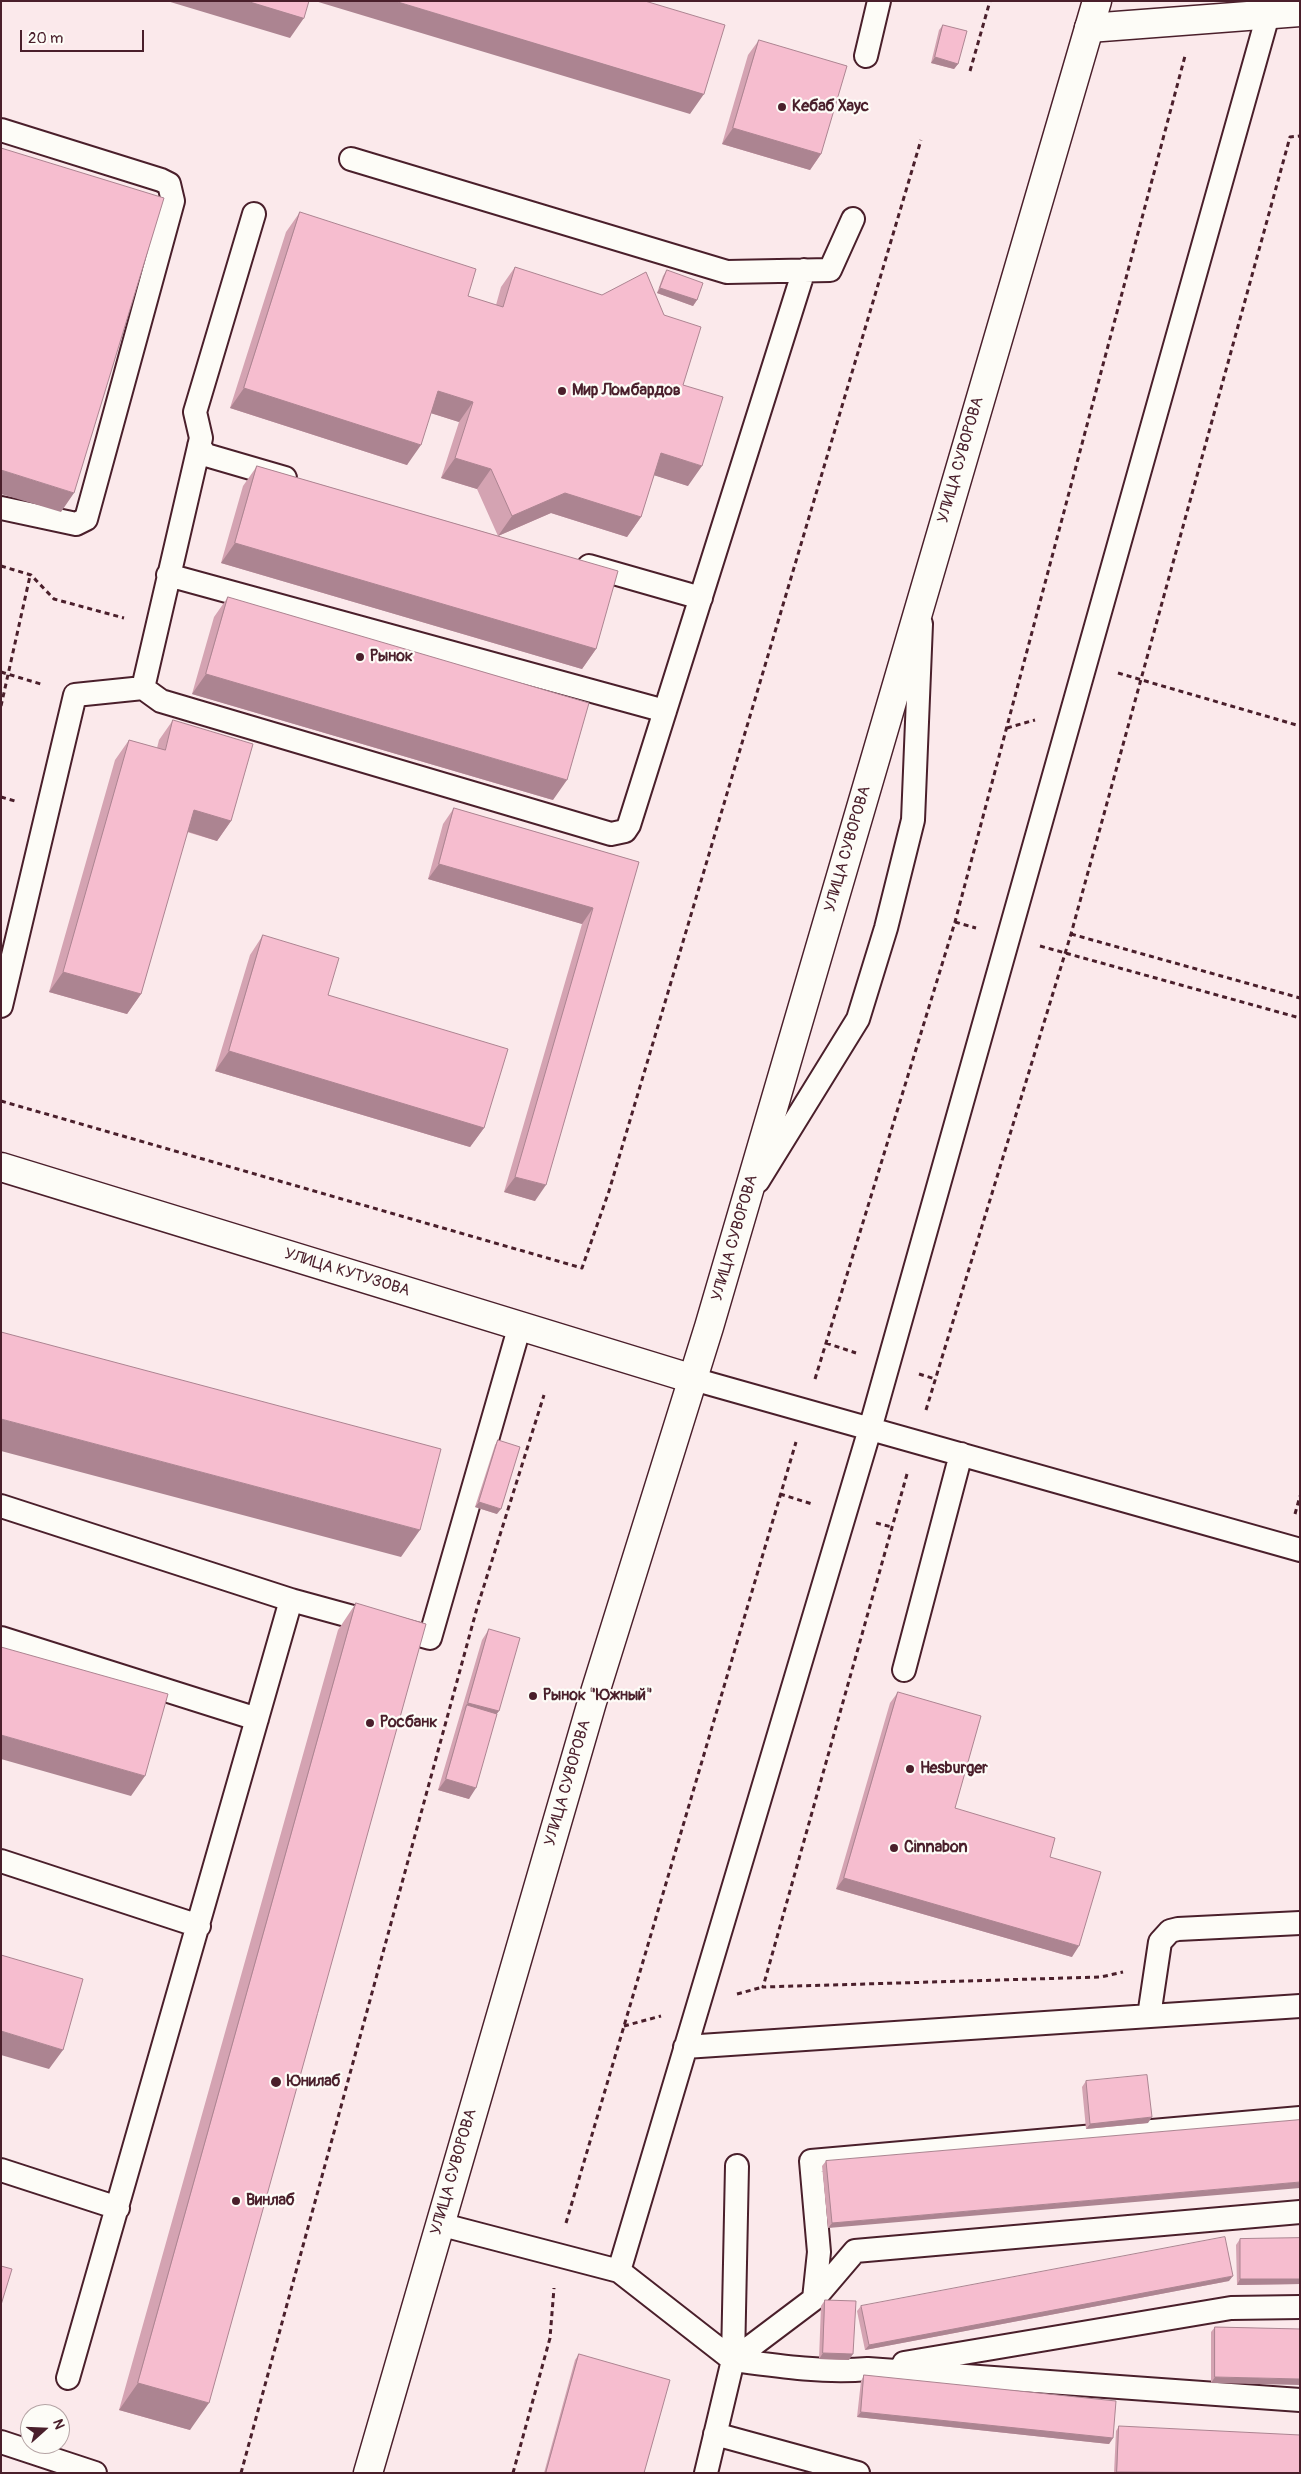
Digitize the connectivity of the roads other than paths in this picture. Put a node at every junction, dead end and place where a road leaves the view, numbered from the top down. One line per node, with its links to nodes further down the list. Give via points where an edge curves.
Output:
1 (879, 1): 6 (lane)
2 (1097, 1): 5 (main road, УЛИЦА СУВОРОВА)
3 (1300, 12): 4 (main road)
4 (1268, 14): 5 (main road); 26 (lane)
5 (1089, 28): 17 (main road, УЛИЦА СУВОРОВА)
6 (866, 56)
7 (1, 130): 14 (lane, via 161,180 169,184 173,201 86,519 76,524)
8 (351, 160): 11 (lane, via 726,272)
9 (254, 214): 12 (lane, via 195,412 201,438)
10 (853, 219): 11 (lane, via 830,270)
11 (804, 270): 18 (lane)
12 (199, 446): 13 (lane, via 206,455); 16 (lane)
13 (301, 482)
14 (1, 508)
15 (568, 560): 18 (lane)
16 (168, 575): 19 (lane); 20 (lane)
17 (922, 593): 23 (main road, УЛИЦА СУВОРОВА); 23 (lane, via 913,820 886,928 858,1019)
18 (701, 598): 20 (lane)
19 (143, 688): 20 (lane, via 161,701 611,834 625,831 629,825); 21 (lane, via 75,695)
20 (665, 711)
21 (1, 1006)
22 (1, 1167): 24 (main road, УЛИЦА КУТУЗОВА)
23 (745, 1201): 25 (main road, УЛИЦА СУВОРОВА)
24 (520, 1326): 25 (main road, УЛИЦА КУТУЗОВА); 30 (lane, via 430,1638)
25 (693, 1379): 26 (lane); 45 (main road, УЛИЦА СУВОРОВА, via 589,1712)
26 (870, 1429): 27 (lane); 39 (lane)
27 (961, 1454): 29 (lane); 32 (lane)
28 (1, 1506): 30 (lane)
29 (1300, 1550)
30 (291, 1600): 33 (lane)
31 (1, 1638): 33 (lane)
32 (904, 1670)
33 (257, 1719): 36 (lane)
34 (1, 1861): 36 (lane)
35 (1300, 1923): 38 (lane, via 1170,1931 1160,1942)
36 (199, 1926): 43 (lane)
37 (1300, 2006): 38 (lane)
38 (1149, 2016): 39 (lane)
39 (685, 2048): 46 (lane)
40 (1300, 2118): 47 (lane, via 811,2161 819,2252)
41 (737, 2166): 49 (lane)
42 (1, 2170): 43 (lane)
43 (118, 2208): 51 (lane)
44 (1300, 2212): 47 (lane, via 855,2251)
45 (439, 2224): 46 (lane); 56 (main road, УЛИЦА СУВОРОВА)
46 (619, 2271): 49 (lane)
47 (814, 2299): 49 (lane)
48 (1300, 2307): 50 (lane, via 1231,2308)
49 (733, 2360): 50 (lane, via 776,2366); 53 (lane)
50 (868, 2369): 52 (lane)
51 (68, 2378)
52 (1300, 2400)
53 (715, 2434): 57 (lane); 58 (lane)
54 (1, 2442): 55 (lane)
55 (95, 2473)
56 (368, 2473)
57 (706, 2473)
58 (858, 2473)

